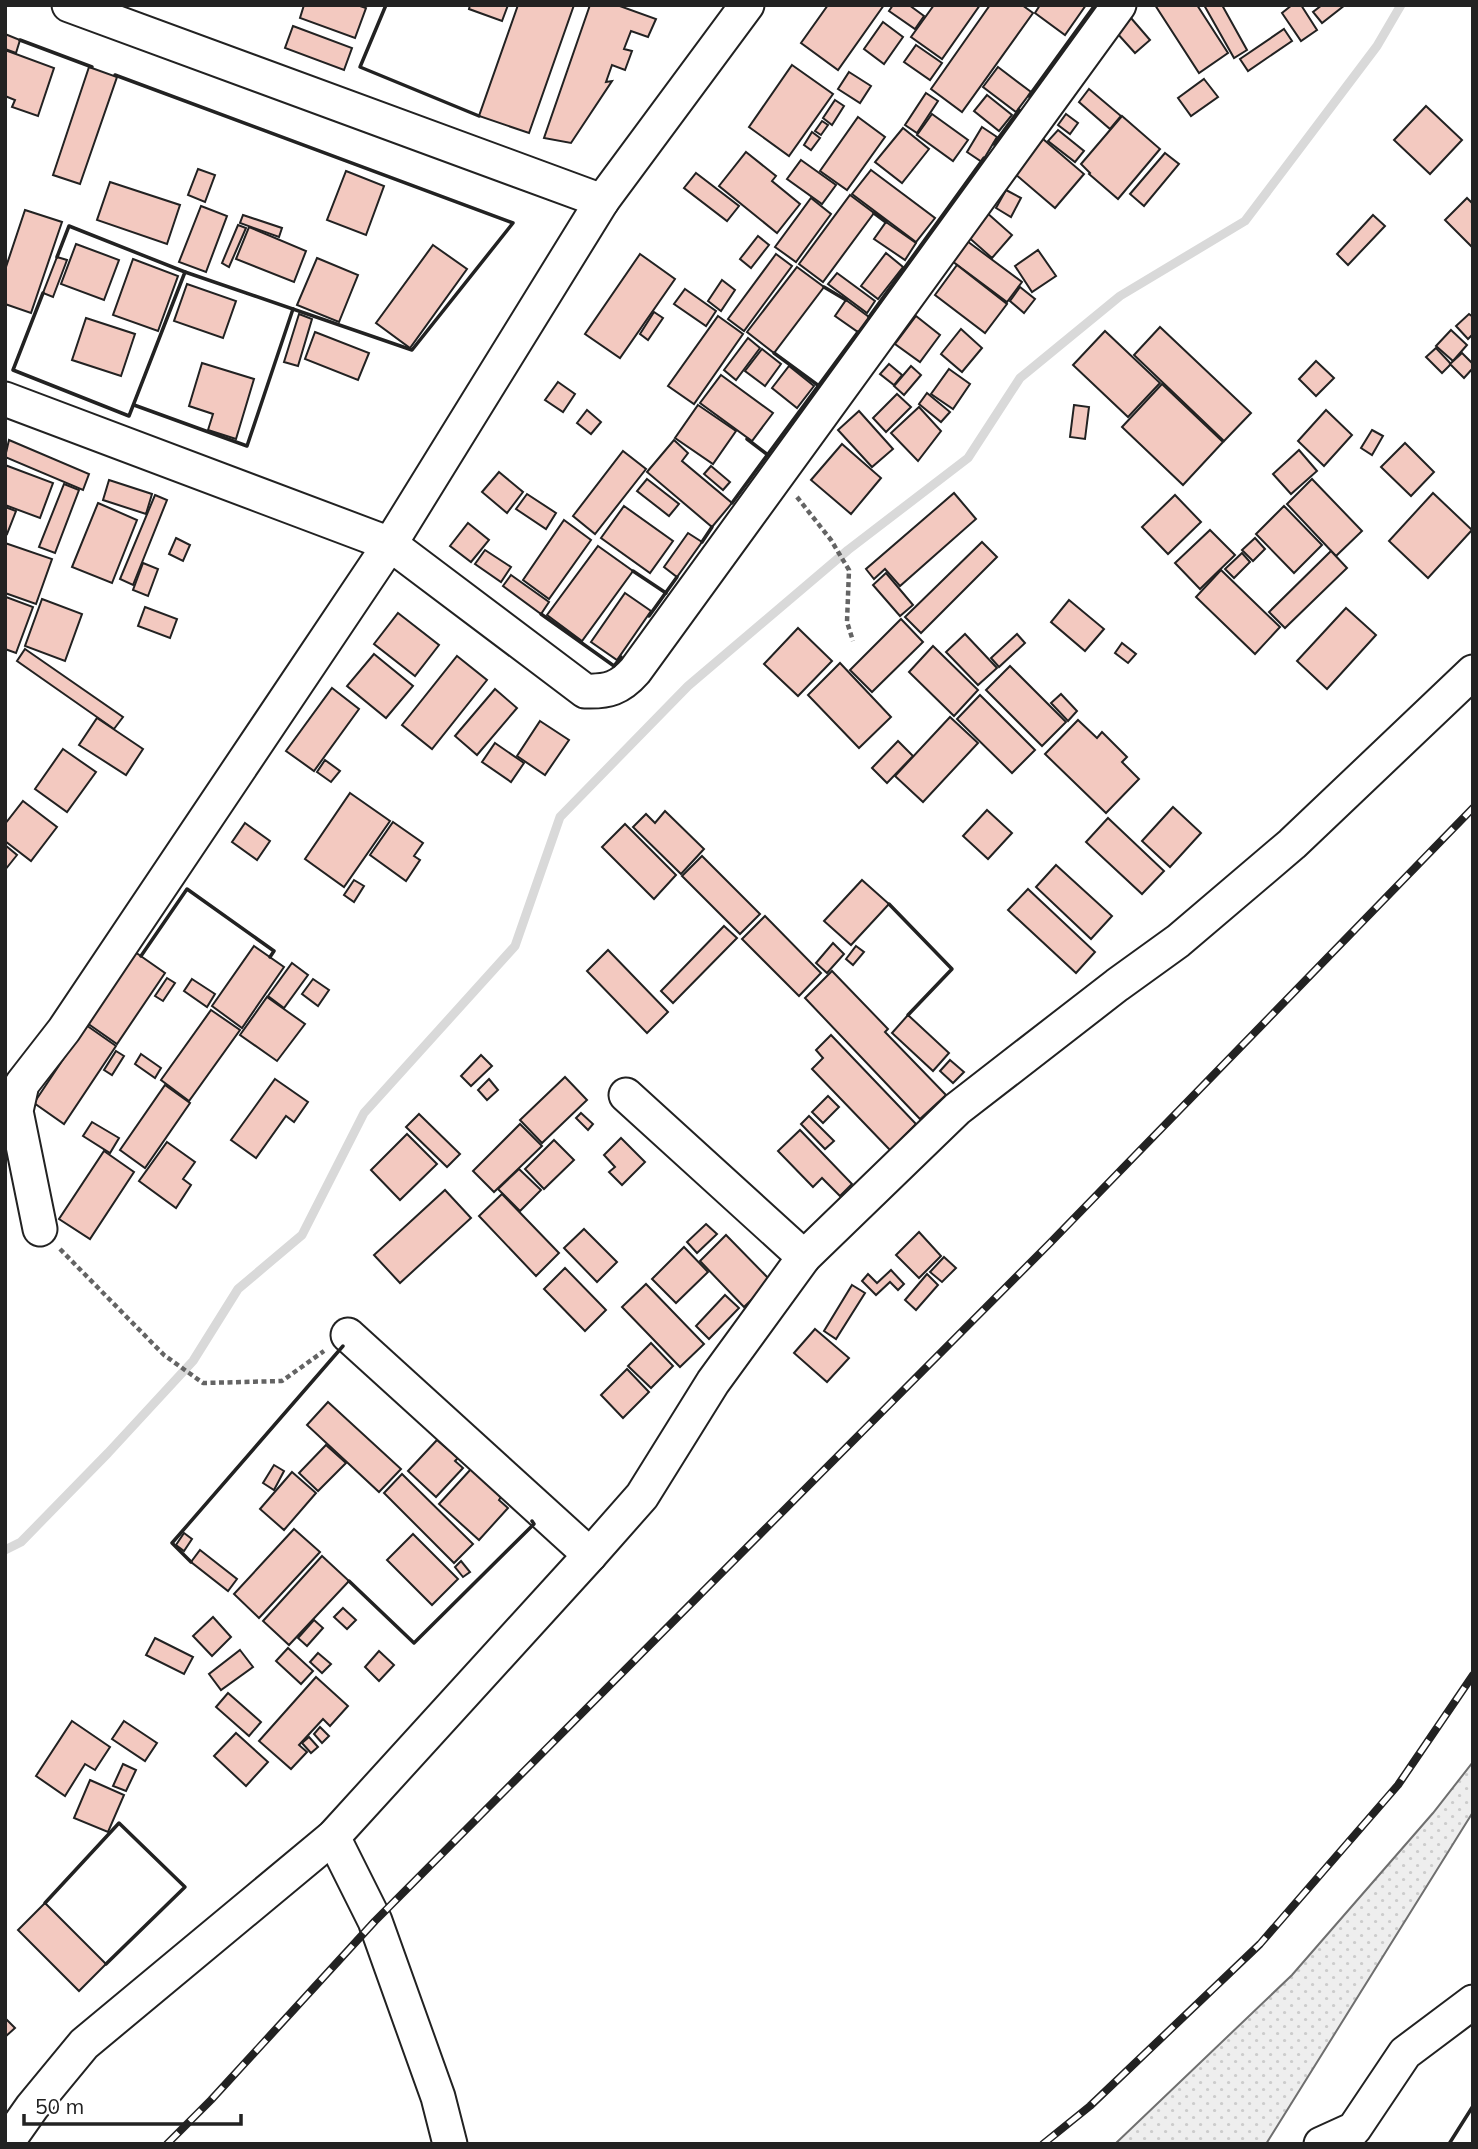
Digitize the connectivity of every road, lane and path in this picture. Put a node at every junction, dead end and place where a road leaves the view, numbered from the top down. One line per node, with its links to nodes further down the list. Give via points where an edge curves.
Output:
1 (69, 5): 4 (street)
2 (747, 5): 4 (street)
3 (1119, 5): 6 (street)
4 (602, 201): 7 (street)
5 (5, 399): 7 (street)
6 (776, 477): 7 (street, via 635,671 614,689 601,692 585,691); 8 (path, via 804,503 849,570 846,622)
7 (390, 544): 11 (street, via 64,1030 22,1084 16,1111)
8 (853, 641)
9 (1473, 672): 12 (street, via 1292,844 1178,941 957,1109)
10 (626, 1095): 12 (street)
11 (40, 1229): 13 (path, via 164,1355 203,1383 286,1380)
12 (804, 1257): 14 (street, via 713,1382 642,1496)
13 (348, 1335): 14 (street)
14 (590, 1555): 15 (street)
15 (333, 1837): 17 (street, via 85,2044); 18 (street, via 375,1921 438,2097)
16 (1473, 2002): 19 (street, via 1405,2053 1354,2129)
17 (6, 2144)
18 (450, 2144)
19 (1321, 2144)

